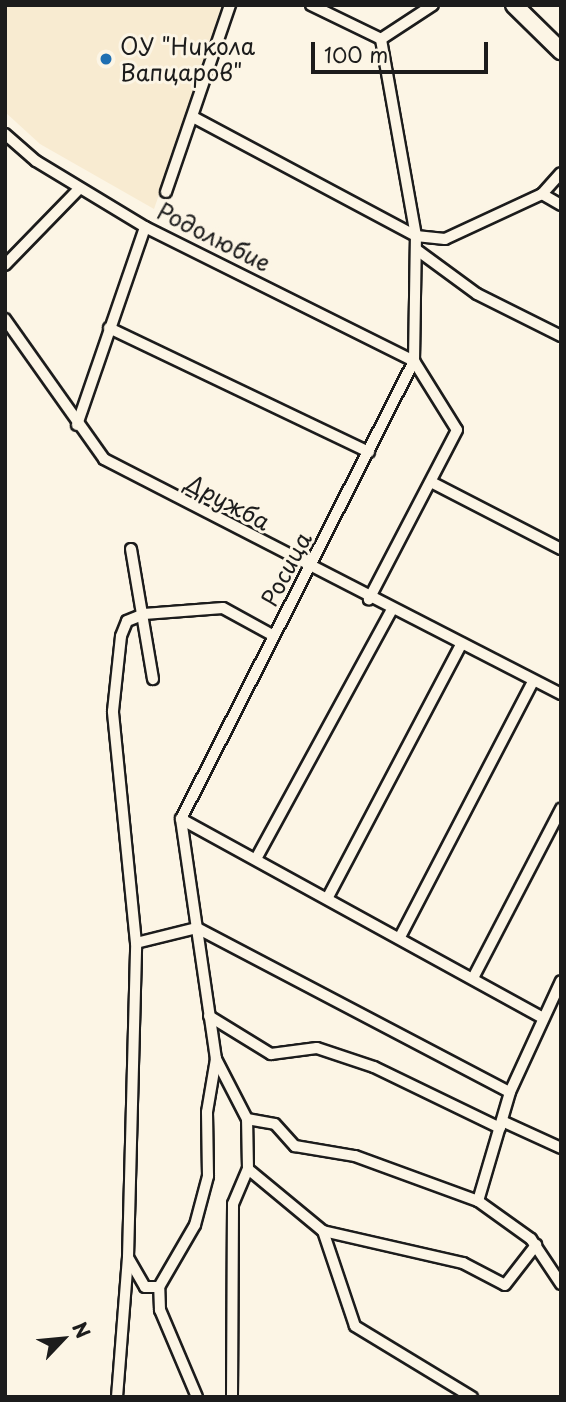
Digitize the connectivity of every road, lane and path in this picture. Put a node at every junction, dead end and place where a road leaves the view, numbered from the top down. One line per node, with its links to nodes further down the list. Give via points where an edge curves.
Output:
1 (230, 5): 7 (street)
2 (311, 5): 5 (street)
3 (433, 5): 5 (street)
4 (514, 5): 6 (street)
5 (381, 40): 15 (street, Росица)
6 (561, 51)
7 (193, 117): 11 (street); 15 (street)
8 (5, 134): 10 (street, Родолюбие)
9 (561, 173): 12 (street)
10 (79, 189): 14 (street, Родолюбие); 17 (street)
11 (166, 191)
12 (542, 194): 13 (street); 15 (street, via 445,239)
13 (561, 205)
14 (145, 227): 19 (street); 21 (street, Родолюбие)
15 (416, 236): 16 (street, Росица)
16 (417, 250): 20 (street, via 477,294); 21 (street, Росица)
17 (5, 265)
18 (5, 319): 22 (street, Дружба)
19 (109, 328): 22 (street); 23 (street)
20 (561, 336)
21 (414, 361): 23 (street, Росица); 24 (street, via 457,430)
22 (78, 425): 27 (street, Дружба, via 104,459)
23 (369, 452): 27 (street, Росица)
24 (433, 483): 26 (street); 28 (street)
25 (131, 549): 30 (street)
26 (561, 549)
27 (310, 570): 28 (street, Дружба); 31 (street, Росица)
28 (369, 599): 29 (street, Дружба)
29 (391, 611): 32 (street, Дружба); 38 (street)
30 (144, 614): 31 (street, via 223,608); 33 (street); 42 (street, via 127,621 121,636 113,711)
31 (274, 636): 37 (street, Росица)
32 (461, 645): 34 (street, Дружба); 39 (street)
33 (153, 679)
34 (533, 681): 35 (street, Дружба); 41 (street)
35 (561, 695)
36 (561, 808): 43 (street)
37 (181, 819): 38 (street); 40 (street)
38 (257, 857): 39 (street)
39 (328, 897): 41 (street)
40 (197, 928): 42 (street); 45 (street); 48 (street)
41 (400, 937): 43 (street)
42 (136, 943): 56 (street)
43 (473, 978): 46 (street)
44 (561, 981): 46 (street)
45 (209, 1016): 47 (street); 50 (street, via 271,1054 317,1048 374,1067)
46 (541, 1017): 48 (street)
47 (216, 1059): 49 (street); 59 (street, via 207,1112 208,1176 195,1225)
48 (510, 1092): 50 (street)
49 (247, 1119): 52 (street); 53 (street, via 275,1124 295,1146 355,1157)
50 (501, 1124): 51 (street); 53 (street)
51 (561, 1148)
52 (248, 1169): 54 (street); 63 (street, via 233,1204)
53 (478, 1201): 55 (street)
54 (323, 1231): 55 (street, via 463,1263 505,1285); 64 (street, via 355,1326)
55 (536, 1245): 57 (street)
56 (128, 1257): 58 (street); 60 (street)
57 (561, 1284)
58 (145, 1287): 59 (street); 60 (street)
59 (159, 1287): 62 (street, via 160,1311)
60 (124, 1301): 61 (street)
61 (117, 1397)
62 (197, 1397)
63 (232, 1397)
64 (472, 1397)

